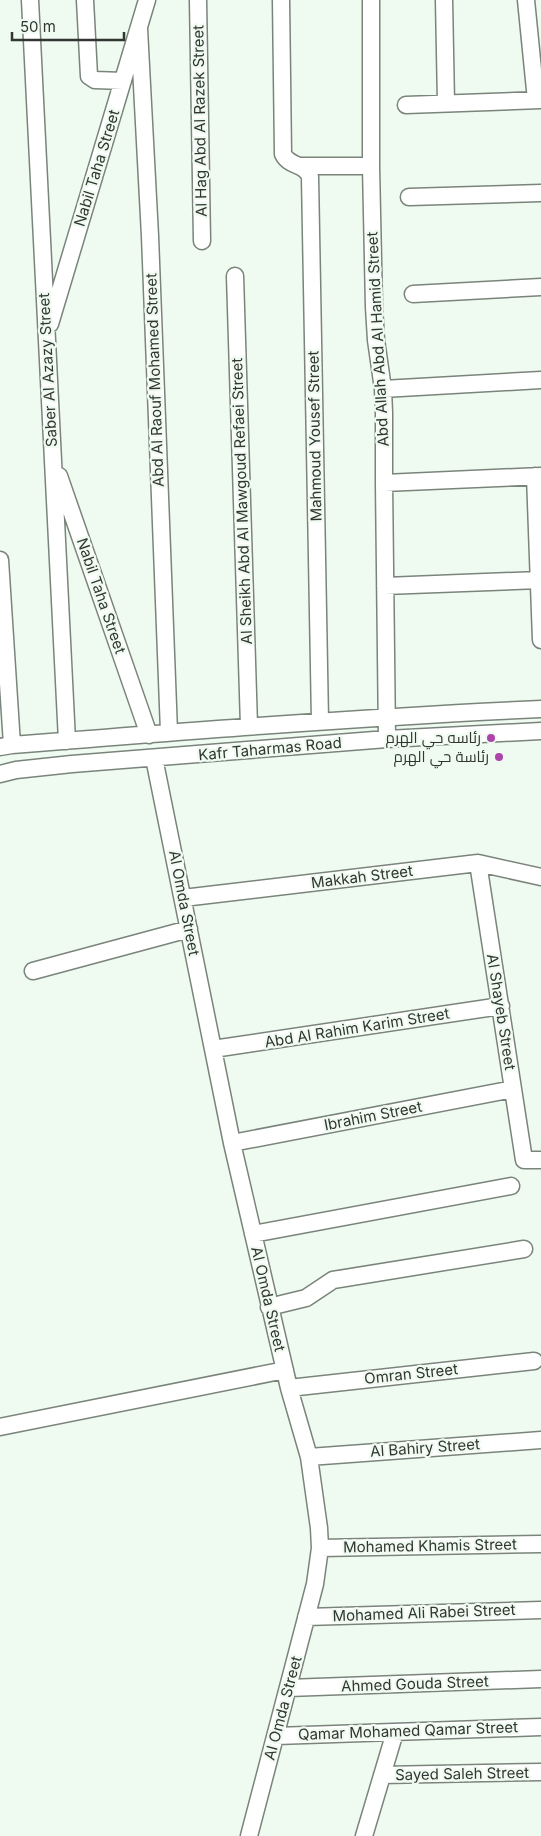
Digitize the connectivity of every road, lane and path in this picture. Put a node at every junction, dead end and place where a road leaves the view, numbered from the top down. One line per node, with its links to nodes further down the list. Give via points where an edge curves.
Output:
1 (30, 0): 22 (street, Saber Al Azazy Street)
2 (85, 0): 10 (street, via 89,76 98,81)
3 (147, 0): 9 (street, Nabil Taha Street)
4 (198, 0): 18 (street, Al Hag Abd Al Razek Street)
5 (281, 0): 14 (street, Mahmoud Yousef Street, via 283,154)
6 (371, 0): 15 (street, Abd Allah Abd Al Hamid Street)
7 (444, 0): 12 (street)
8 (531, 8): 11 (street)
9 (139, 29): 10 (street, Nabil Taha Street); 37 (street, Abd Al Raouf Mohamed Street)
10 (123, 81): 22 (street, Nabil Taha Street)
11 (538, 100): 12 (street)
12 (446, 104): 13 (street)
13 (406, 105)
14 (296, 165): 15 (street); 34 (street, Mahmoud Yousef Street, via 310,177)
15 (371, 166): 24 (street, Abd Allah Abd Al Hamid Street, via 375,323)
16 (541, 193): 17 (street)
17 (409, 197)
18 (202, 241)
19 (234, 276): 35 (street, Al Sheikh Abd Al Mawgoud Refaei Street)
20 (541, 287): 21 (street)
21 (413, 294)
22 (47, 336): 25 (street, Saber Al Azazy Street)
23 (541, 380): 24 (street)
24 (384, 389): 27 (street, Abd Allah Abd Al Hamid Street)
25 (53, 457): 38 (street, Nabil Taha Street); 40 (street, Saber Al Azazy Street)
26 (538, 476): 27 (street); 30 (street)
27 (384, 483): 29 (street, Abd Allah Abd Al Hamid Street)
28 (0, 560): 41 (street)
29 (385, 586): 30 (street); 33 (street, Abd Allah Abd Al Hamid Street)
30 (540, 586): 31 (street)
31 (541, 640)
32 (541, 709): 33 (street, Kafr Taharmas Road)
33 (387, 716): 34 (street, Kafr Taharmas Road); 39 (street, Abd Allah Abd Al Hamid Street)
34 (320, 721): 35 (street, Kafr Taharmas Road)
35 (249, 726): 37 (street, Kafr Taharmas Road)
36 (541, 731): 39 (street, Kafr Taharmas Road)
37 (169, 732): 38 (street, Kafr Taharmas Road)
38 (149, 735): 40 (street, Kafr Taharmas Road)
39 (387, 739): 42 (street, Kafr Taharmas Road)
40 (67, 741): 41 (street, Kafr Taharmas Road)
41 (6, 746)
42 (154, 758): 43 (street, Kafr Taharmas Road, via 72,764); 46 (street, Al Omda Street)
43 (0, 774)
44 (478, 863): 45 (street, Makkah Street); 46 (street, Makkah Street); 49 (street, Al Shayeb Street)
45 (541, 877)
46 (183, 898): 47 (street, Al Omda Street)
47 (189, 929): 48 (street); 50 (street, Al Omda Street)
48 (33, 972)
49 (501, 1006): 50 (street, Abd Al Rahim Karim Street); 51 (street, Al Shayeb Street)
50 (213, 1050): 52 (street, Al Omda Street)
51 (513, 1089): 52 (street, Ibrahim Street); 53 (street, Al Shayeb Street, via 524,1160)
52 (232, 1143): 55 (street, Al Omda Street)
53 (541, 1160)
54 (511, 1186): 55 (street)
55 (253, 1234): 57 (street, Al Omda Street)
56 (524, 1249): 57 (street, via 333,1280 306,1298)
57 (269, 1307): 59 (street, Al Omda Street)
58 (534, 1361): 60 (street, Omran Street)
59 (285, 1370): 60 (street, Al Omda Street); 61 (street)
60 (289, 1388): 63 (street, Al Omda Street)
61 (0, 1427)
62 (541, 1440): 63 (street, Al Bahiry Street)
63 (309, 1456): 65 (street, Al Omda Street)
64 (541, 1544): 65 (street, Mohamed Khamis Street)
65 (320, 1548): 67 (street, Al Omda Street)
66 (541, 1610): 67 (street, Mohamed Ali Rabei Street)
67 (306, 1617): 69 (street, Al Omda Street)
68 (541, 1679): 69 (street, Ahmed Gouda Street)
69 (288, 1688): 72 (street, Al Omda Street)
70 (541, 1727): 71 (street, Qamar Mohamed Qamar Street)
71 (395, 1732): 72 (street, Qamar Mohamed Qamar Street); 74 (street)
72 (276, 1736): 75 (street, Al Omda Street)
73 (541, 1772): 74 (street, Sayed Saleh Street)
74 (382, 1776): 76 (street)
75 (249, 1836)
76 (364, 1836)

